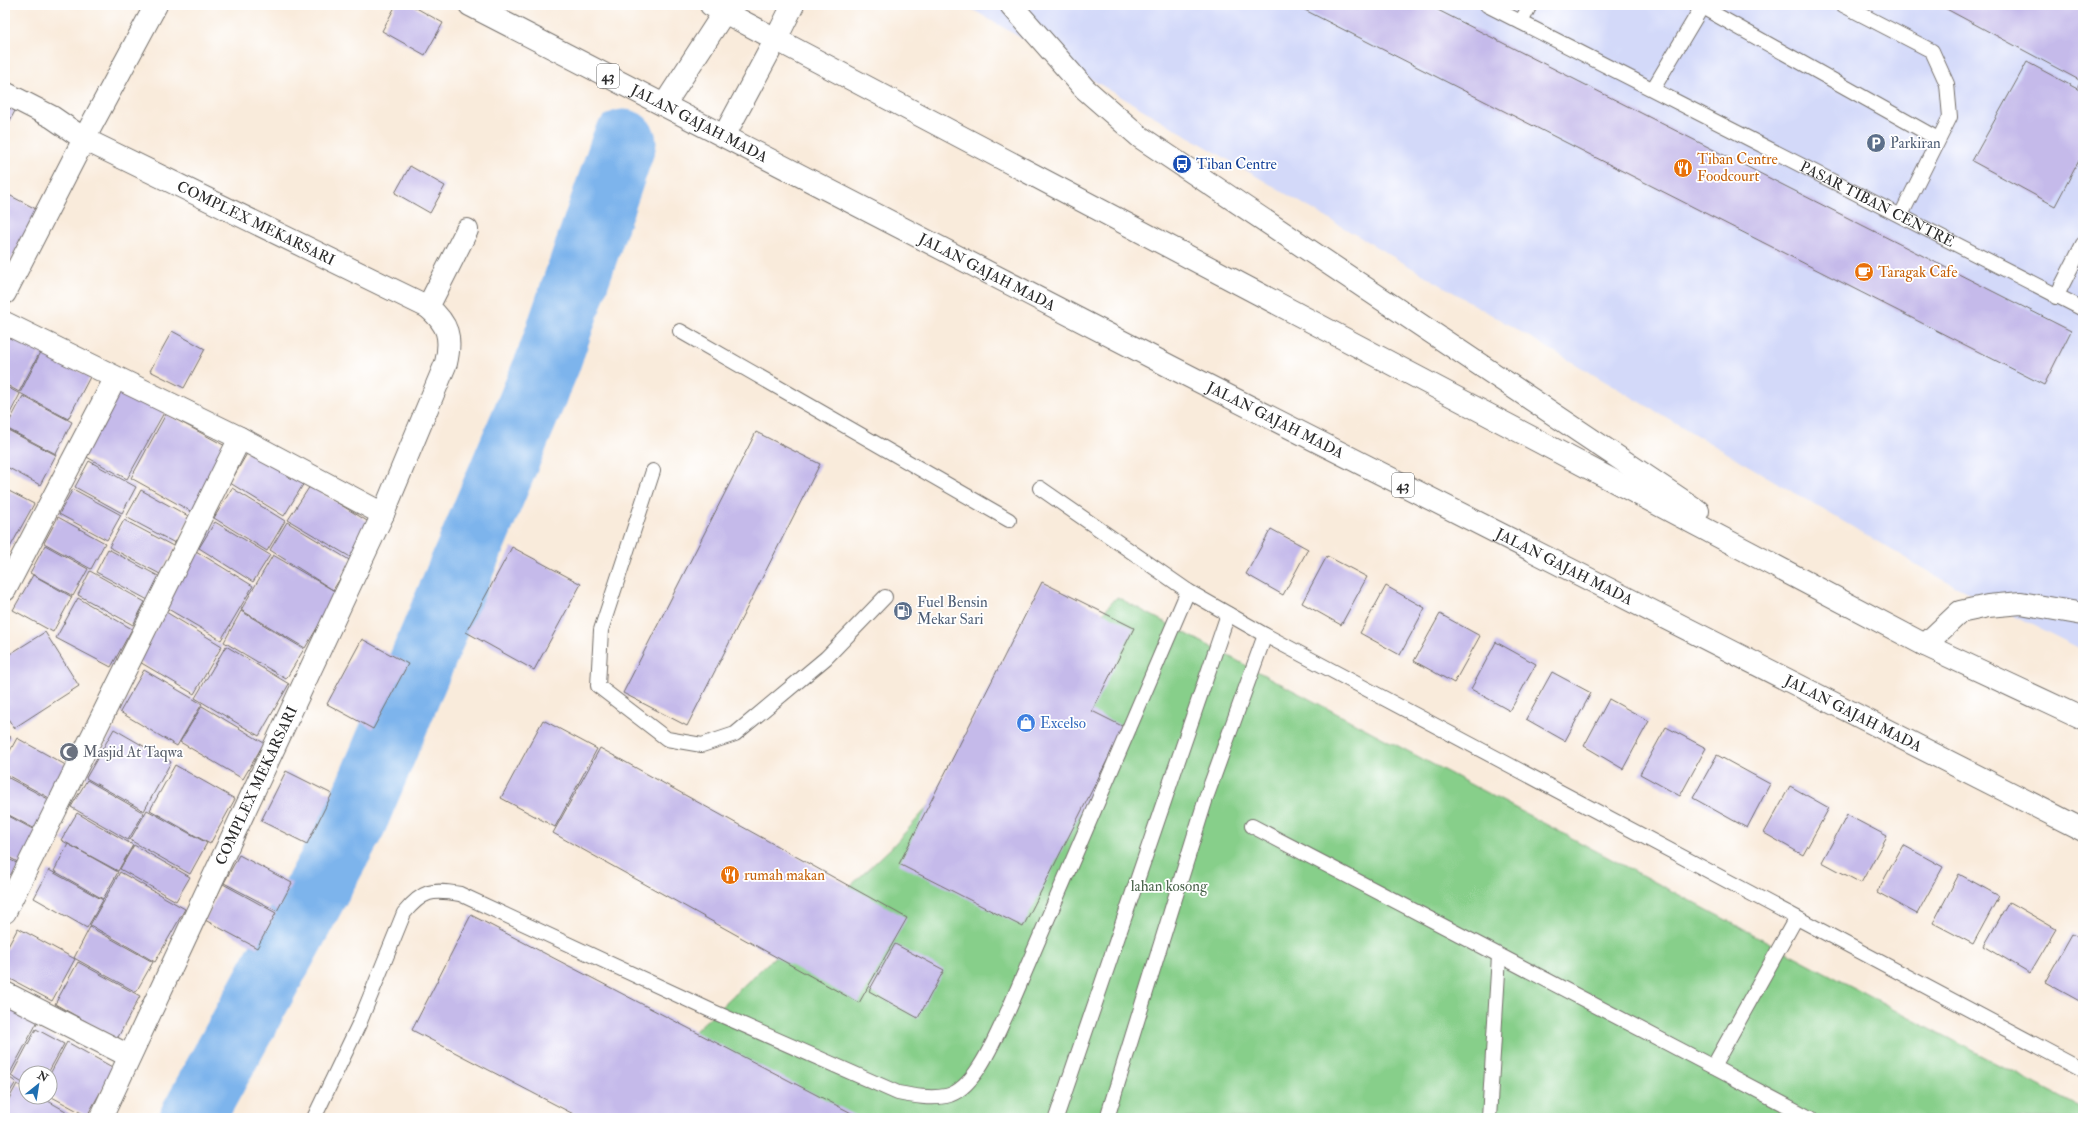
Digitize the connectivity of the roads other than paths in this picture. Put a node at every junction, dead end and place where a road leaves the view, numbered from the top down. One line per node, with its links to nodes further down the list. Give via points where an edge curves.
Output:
1 (156, 5): 16 (main road)
2 (470, 5): 14 (main road, JALAN GAJAH MADA / 43)
3 (793, 5): 11 (main road)
4 (1011, 5): 33 (main road, via 1085,89 1140,137)
5 (1487, 5): 10 (lane, PASAR TIBAN CENTRE)
6 (1530, 5): 10 (lane)
7 (1843, 5): 17 (lane, via 1932,51 1947,84 1950,117)
8 (1703, 6): 12 (lane); 17 (lane)
9 (721, 7): 11 (main road); 14 (main road)
10 (1521, 22): 12 (lane, PASAR TIBAN CENTRE)
11 (776, 39): 15 (main road); 33 (main road)
12 (1653, 89): 18 (lane, PASAR TIBAN CENTRE)
13 (5, 93): 16 (main road, COMPLEX MEKARSARI, via 52,117)
14 (664, 105): 15 (main road, JALAN GAJAH MADA)
15 (724, 136): 44 (main road, JALAN GAJAH MADA / 43, via 1166,364)
16 (84, 139): 21 (main road); 23 (main road, COMPLEX MEKARSARI)
17 (1938, 139): 18 (lane)
18 (1900, 215): 22 (lane, PASAR TIBAN CENTRE)
19 (467, 230): 23 (main road)
20 (2083, 244): 22 (lane)
21 (5, 293)
22 (2056, 297): 24 (lane, PASAR TIBAN CENTRE)
23 (428, 307): 31 (main road, COMPLEX MEKARSARI, via 440,318 449,334 449,352)
24 (2083, 309)
25 (5, 324): 27 (main road)
26 (680, 331): 32 (lane)
27 (115, 379): 28 (main road); 34 (main road)
28 (240, 438): 31 (main road); 45 (main road)
29 (653, 472): 36 (lane, via 601,630 598,686 667,739 702,745 735,734 826,658)
30 (1040, 488): 35 (lane)
31 (382, 514): 49 (main road, COMPLEX MEKARSARI)
32 (1009, 520)
33 (1795, 577): 41 (main road)
34 (5, 590)
35 (1188, 591): 38 (lane); 53 (lane, via 1009,1009 978,1069 966,1086 948,1096 925,1098 898,1093 706,1008 460,894 442,891 426,892 404,913 359,1024)
36 (885, 597)
37 (2073, 612): 39 (main road); 41 (main road, via 2022,603 1960,612)
38 (1228, 614): 40 (lane); 54 (lane)
39 (2083, 622)
40 (1265, 635): 46 (lane); 55 (lane, via 1206,795)
41 (1925, 645): 42 (main road)
42 (2083, 719)
43 (1252, 826): 47 (lane)
44 (2083, 830)
45 (5, 912)
46 (1796, 918): 50 (lane); 51 (lane)
47 (1499, 956): 50 (lane); 56 (lane)
48 (5, 993): 49 (main road)
49 (129, 1056): 52 (main road, COMPLEX MEKARSARI)
50 (1713, 1067): 57 (lane)
51 (2083, 1070)
52 (100, 1118)
53 (314, 1118)
54 (1056, 1118)
55 (1107, 1118)
56 (1489, 1118)
57 (1810, 1118)

